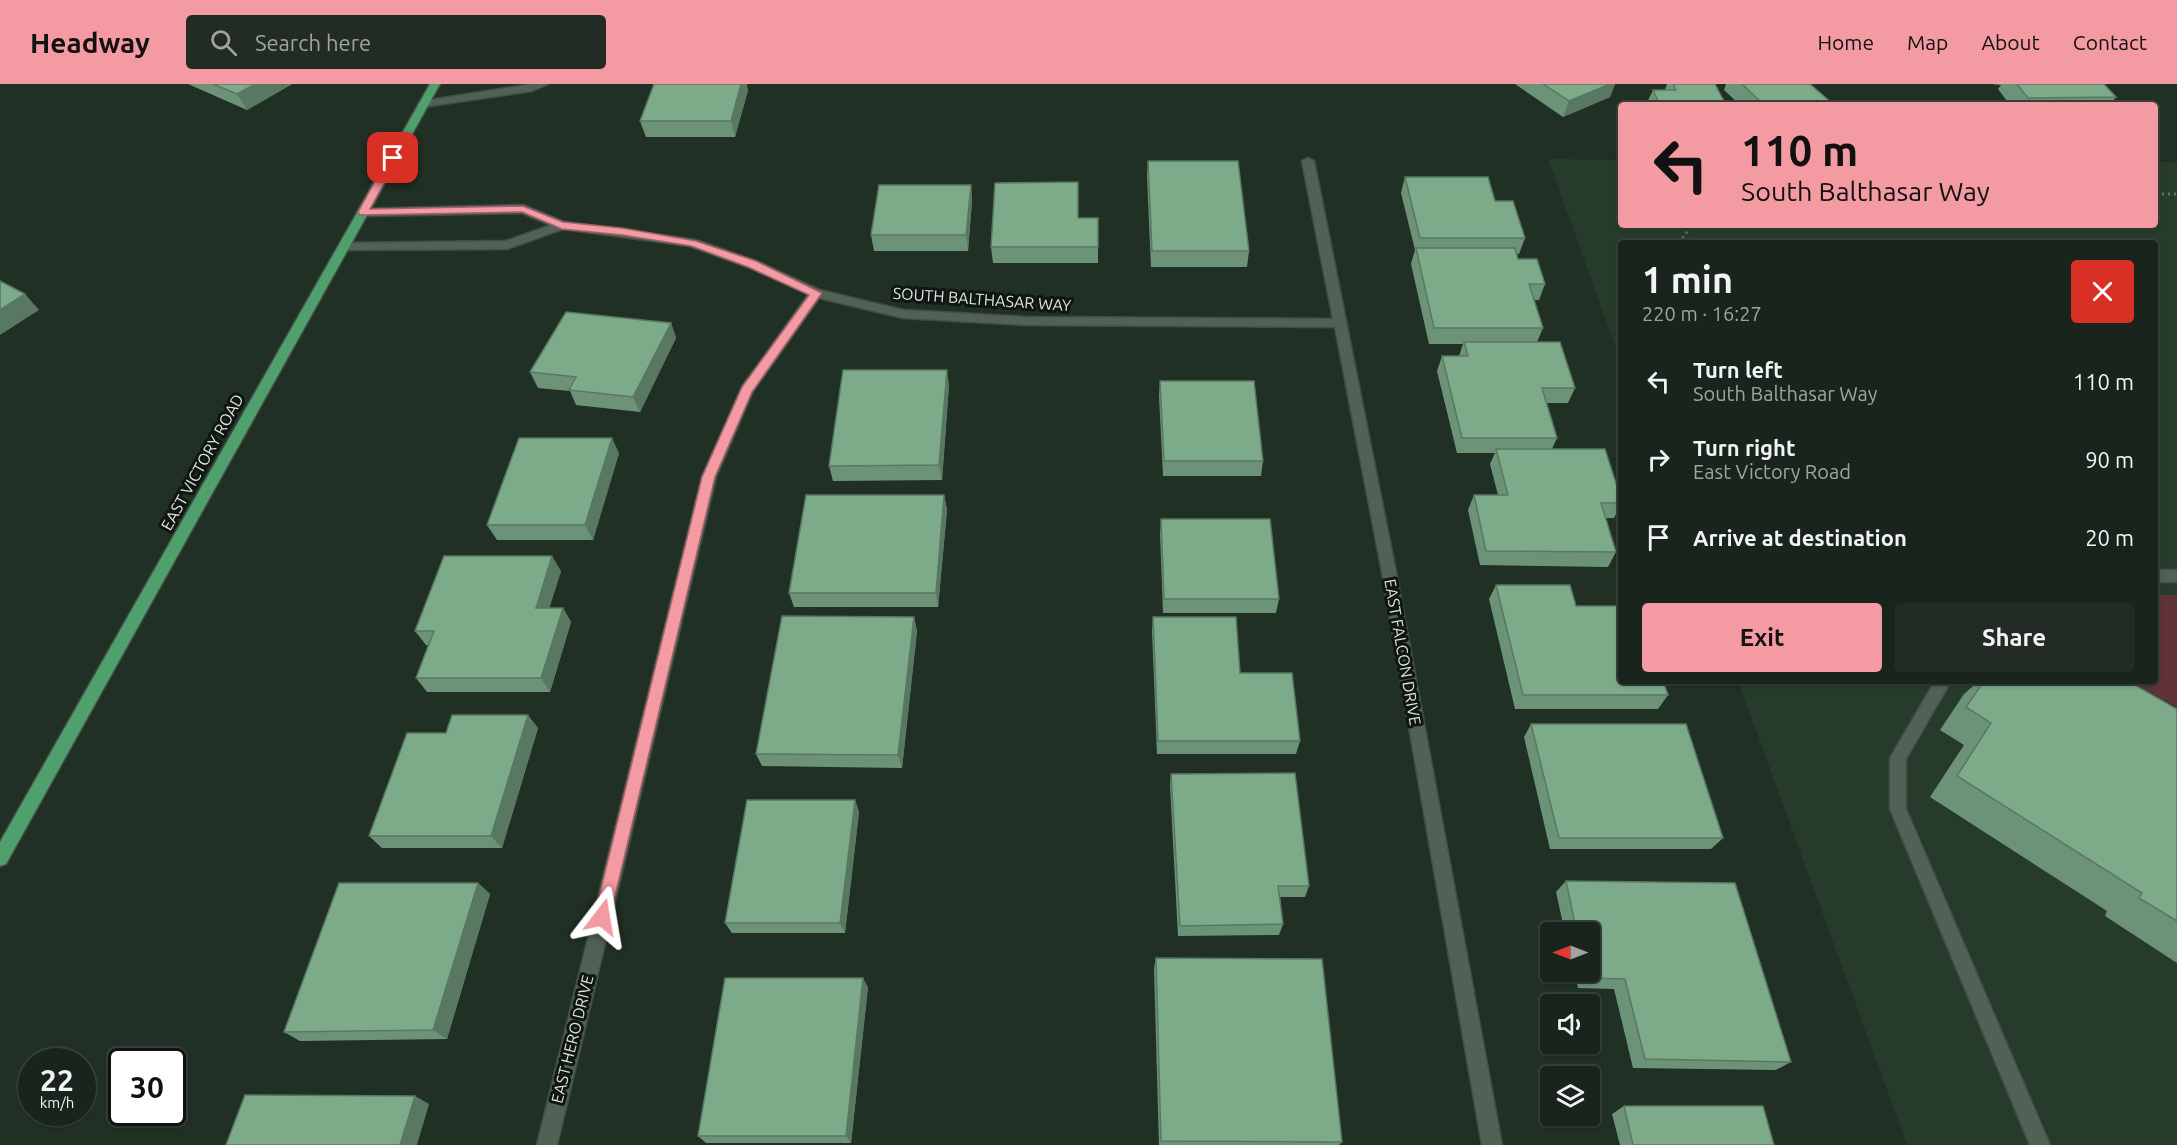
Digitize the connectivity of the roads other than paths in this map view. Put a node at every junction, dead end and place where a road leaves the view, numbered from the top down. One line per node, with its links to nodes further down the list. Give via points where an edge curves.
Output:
1 (435, 84): 3 (main road, EAST VICTORY ROAD)
2 (543, 84): 3 (street)
3 (423, 104): 5 (main road, EAST VICTORY ROAD)
4 (1308, 161): 9 (street, EAST FALCON DRIVE)
5 (363, 212): 6 (street, SOUTH BALTHASAR WAY, via 523,209); 7 (main road, EAST VICTORY ROAD)
6 (562, 225): 7 (street, SOUTH BALTHASAR WAY, via 507,245); 8 (street, SOUTH BALTHASAR WAY, via 692,243)
7 (344, 247): 13 (main road, EAST VICTORY ROAD)
8 (816, 293): 9 (street, SOUTH BALTHASAR WAY, via 903,314 1025,321); 14 (street, EAST HERO DRIVE, via 747,390 709,477)
9 (1341, 323): 15 (street, EAST FALCON DRIVE)
10 (2158, 576): 11 (street)
11 (2177, 576)
12 (1941, 684): 16 (street, via 1898,758 1898,809)
13 (0, 858)
14 (547, 1145)
15 (1492, 1145)
16 (2040, 1145)

